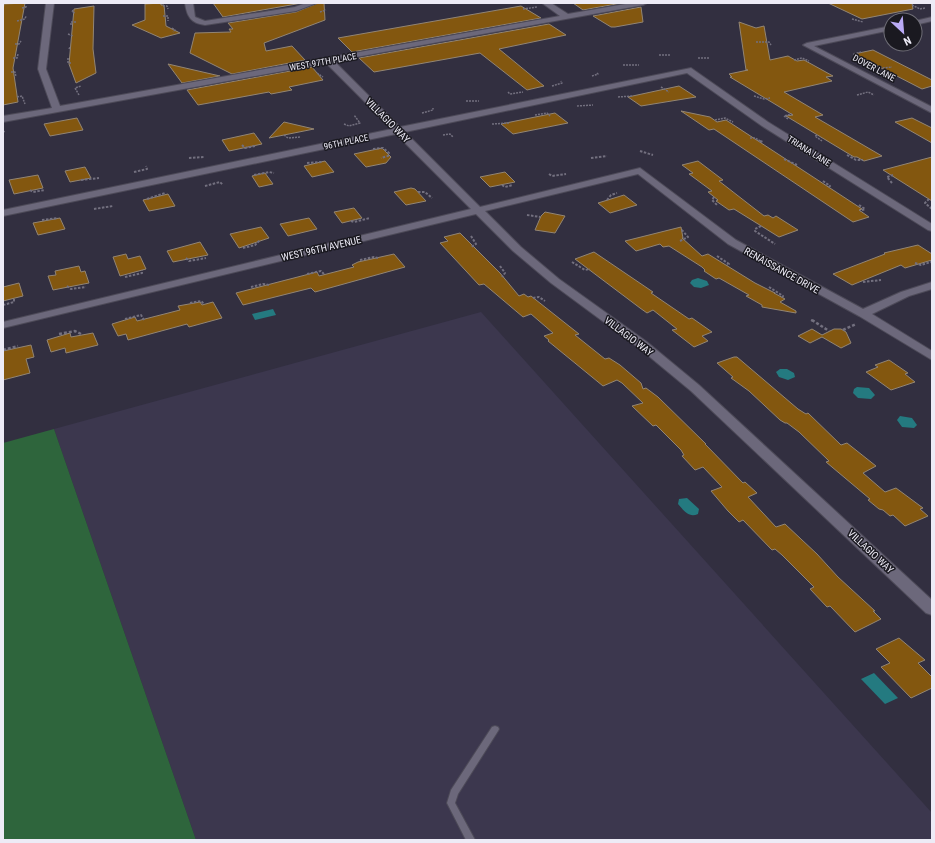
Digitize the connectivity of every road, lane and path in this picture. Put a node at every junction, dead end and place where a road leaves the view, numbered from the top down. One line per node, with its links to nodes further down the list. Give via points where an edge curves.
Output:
1 (50, 3): 77 (street, via 42,70)
2 (189, 3): 3 (street, via 191,18 205,23 296,9)
3 (313, 3)
4 (546, 3): 18 (street)
5 (644, 3): 18 (street, WEST 97TH PLACE)
6 (26, 5): 9 (path)
7 (912, 5): 10 (path, via 920,9)
8 (163, 6): 11 (path, via 167,6)
9 (22, 8)
10 (925, 8)
11 (168, 9)
12 (73, 10): 15 (path, via 72,12)
13 (326, 10): 14 (path)
14 (317, 12)
15 (76, 13)
16 (26, 16): 20 (path, via 25,19)
17 (163, 16): 21 (path, via 168,16)
18 (567, 17): 45 (street, WEST 97TH PLACE)
19 (852, 19): 23 (path)
20 (17, 21)
21 (168, 21)
22 (77, 22): 24 (path, via 71,22)
23 (865, 22)
24 (71, 25)
25 (172, 28): 27 (path, via 175,31)
26 (883, 30): 78 (street, DOVER LANE, via 807,45)
27 (173, 32)
28 (68, 34): 29 (path)
29 (73, 36)
30 (21, 41): 32 (path)
31 (756, 42): 33 (path, via 769,42)
32 (14, 44)
33 (771, 45)
34 (70, 47): 35 (path)
35 (68, 49)
36 (861, 52): 40 (path, via 853,54)
37 (18, 54): 41 (path, via 17,58)
38 (670, 55): 39 (path)
39 (659, 56)
40 (858, 56)
41 (13, 58)
42 (68, 58): 48 (path, via 68,63)
43 (698, 58): 44 (path)
44 (710, 58)
45 (329, 60): 77 (street, WEST 97TH PLACE); 91 (street, VILLAGIO WAY)
46 (794, 60): 47 (path, via 802,58)
47 (809, 61)
48 (72, 63)
49 (639, 65): 50 (path)
50 (623, 66)
51 (877, 66): 52 (path)
52 (892, 67)
53 (688, 70): 91 (street, 96TH PLACE); 158 (street, TRIANA LANE, via 765,124)
54 (11, 72): 57 (path, via 15,72)
55 (597, 73): 56 (path)
56 (592, 76)
57 (16, 77)
58 (561, 81): 60 (path, via 562,83)
59 (81, 86): 63 (path, via 75,88 78,94)
60 (552, 86)
61 (508, 92): 62 (path)
62 (523, 92)
63 (83, 94)
64 (857, 95): 65 (path, via 868,92)
65 (874, 95)
66 (633, 96): 69 (path)
67 (754, 96): 70 (path)
68 (17, 97): 71 (path, via 22,96)
69 (618, 97)
70 (770, 98)
71 (24, 100)
72 (466, 101): 73 (path)
73 (479, 101)
74 (593, 105): 75 (path)
75 (577, 106)
76 (433, 108): 79 (path)
77 (57, 110): 84 (street, WEST 97TH PLACE)
78 (932, 110)
79 (422, 113)
80 (792, 114): 85 (path, via 784,116)
81 (354, 115): 89 (path, via 360,123 349,126)
82 (535, 115): 83 (path, via 547,113)
83 (550, 116)
84 (3, 119)
85 (788, 119)
86 (715, 120): 87 (path, via 725,118)
87 (733, 122)
88 (509, 123): 90 (path)
89 (344, 124)
90 (492, 124)
91 (398, 131): 149 (street, VILLAGIO WAY); 150 (street, 96TH PLACE)
92 (284, 135): 95 (path, via 291,138)
93 (443, 135): 96 (path, via 449,134)
94 (817, 135): 98 (path, via 815,136)
95 (301, 137)
96 (453, 137)
97 (750, 138): 99 (path)
98 (822, 141)
99 (763, 142)
100 (242, 145): 101 (path, via 245,148)
101 (255, 146)
102 (373, 149): 109 (path, via 383,148 389,154)
103 (640, 151): 104 (path)
104 (652, 155)
105 (846, 155): 112 (path)
106 (607, 156): 110 (path)
107 (204, 157): 108 (path)
108 (189, 158)
109 (381, 158)
110 (591, 158)
111 (784, 159): 115 (path)
112 (863, 160)
113 (323, 162): 114 (path)
114 (307, 163)
115 (797, 165)
116 (146, 166): 118 (path, via 147,169)
117 (640, 171): 149 (street, WEST 96TH AVENUE); 198 (street, RENAISSANCE DRIVE, via 732,242)
118 (134, 172)
119 (274, 173): 122 (path)
120 (549, 174): 121 (path)
121 (566, 174)
122 (254, 175)
123 (893, 175): 127 (path, via 886,177)
124 (99, 178): 125 (path)
125 (81, 180)
126 (823, 181): 132 (path, via 830,186)
127 (892, 183)
128 (223, 185): 131 (path, via 220,182)
129 (502, 185): 130 (path)
130 (513, 185)
131 (205, 186)
132 (828, 188)
133 (30, 190): 134 (path)
134 (45, 190)
135 (418, 192): 139 (path, via 425,192)
136 (165, 193): 140 (path)
137 (617, 193): 142 (path, via 610,195)
138 (714, 197): 143 (path, via 712,200)
139 (432, 198)
140 (147, 199)
141 (929, 199): 147 (path, via 925,203)
142 (607, 200)
143 (717, 205)
144 (859, 205): 148 (path, via 865,209)
145 (113, 206): 146 (path)
146 (94, 209)
147 (932, 209)
148 (860, 210)
149 (478, 211): 201 (street, WEST 96TH AVENUE); 209 (street, VILLAGIO WAY, via 555,281 643,345 695,388)
150 (3, 212)
151 (527, 214): 152 (path)
152 (540, 217)
153 (58, 218): 155 (path)
154 (370, 218): 156 (path)
155 (42, 220)
156 (351, 221)
157 (761, 226): 163 (path, via 755,231)
158 (932, 228)
159 (681, 229): 162 (path, via 688,237)
160 (471, 236): 164 (path, via 476,244)
161 (260, 240): 165 (path, via 255,245)
162 (680, 241)
163 (776, 244)
164 (471, 247)
165 (243, 248)
166 (718, 256): 174 (path, via 729,264)
167 (186, 258): 168 (path, via 189,261)
168 (206, 258)
169 (378, 258): 170 (path)
170 (360, 260)
171 (572, 262): 176 (path, via 585,270)
172 (931, 262): 173 (path, via 921,265)
173 (915, 263)
174 (727, 265)
175 (500, 266): 180 (path, via 505,273)
176 (590, 269)
177 (142, 270): 181 (path, via 142,273)
178 (307, 274): 179 (path, via 320,271)
179 (325, 274)
180 (502, 276)
181 (125, 277)
182 (881, 280): 183 (path)
183 (863, 282)
184 (269, 285): 188 (path)
185 (932, 285): 198 (street, via 905,294)
186 (67, 286): 187 (path, via 71,289)
187 (86, 287)
188 (251, 287)
189 (769, 288): 192 (path, via 783,296)
190 (14, 298): 196 (path, via 14,302)
191 (533, 298): 193 (path, via 539,297)
192 (782, 298)
193 (545, 301)
194 (190, 303): 195 (path, via 201,300)
195 (204, 304)
196 (3, 305)
197 (125, 319): 199 (path, via 141,315)
198 (860, 319): 202 (path); 208 (street, RENAISSANCE DRIVE)
199 (144, 320)
200 (811, 320): 203 (path)
201 (3, 325)
202 (843, 330)
203 (829, 331)
204 (60, 334): 205 (path, via 75,331)
205 (81, 334)
206 (18, 346): 207 (path)
207 (3, 350)
208 (932, 356)
209 (932, 609)
210 (495, 729): 211 (lane, via 454,793 451,803)
211 (470, 840)

